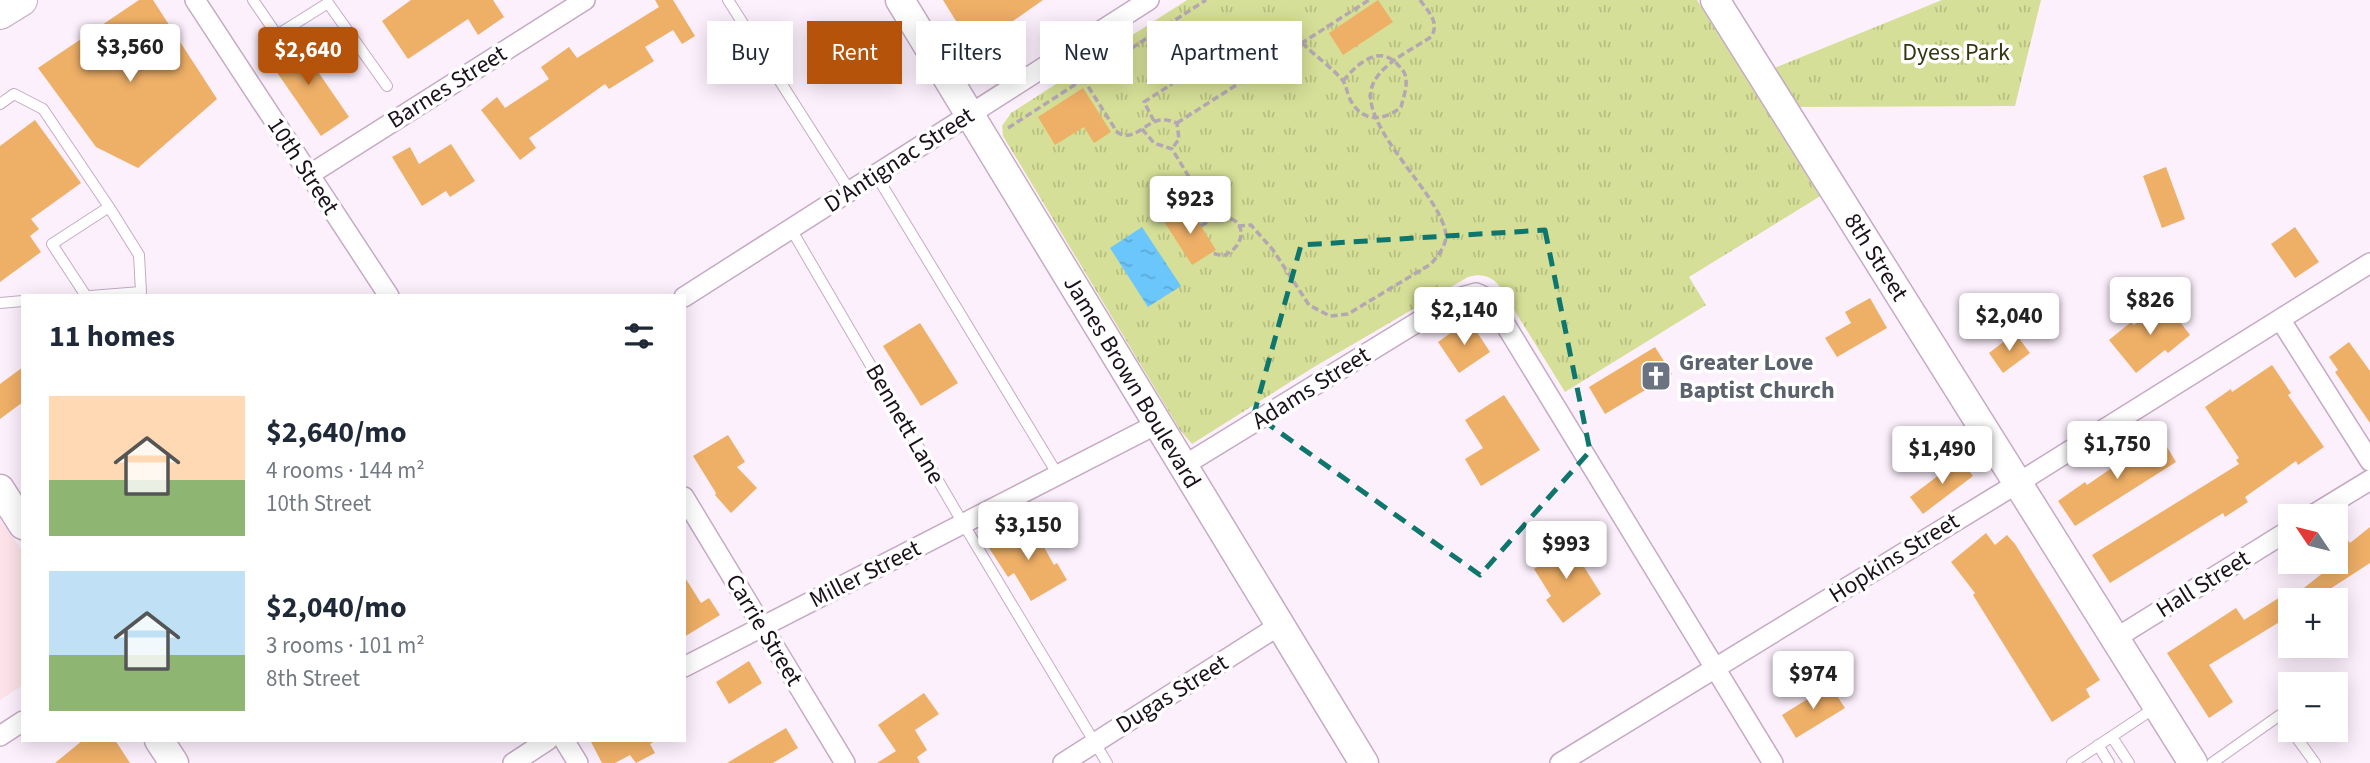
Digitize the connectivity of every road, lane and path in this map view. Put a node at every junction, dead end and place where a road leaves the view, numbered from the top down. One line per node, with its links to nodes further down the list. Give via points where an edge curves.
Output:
1 (21, 0): 12 (main road)
2 (195, 0): 32 (street, 10th Street)
3 (253, 0): 23 (lane, via 277,35 328,3)
4 (585, 0): 32 (street, Barnes Street)
5 (727, 0): 34 (lane)
6 (900, 0): 25 (street, James Brown Boulevard)
7 (1149, 0): 13 (street, D'Antignac Street)
8 (1206, 0): 15 (path)
9 (1370, 0): 14 (path)
10 (1420, 0): 16 (path, via 1434,19 1434,32)
11 (1715, 0): 54 (street, 8th Street)
12 (0, 13)
13 (1116, 21)
14 (1302, 43): 18 (path)
15 (1133, 47)
16 (1395, 61): 18 (path, via 1375,56 1365,59); 26 (path, via 1372,85 1372,111); 26 (path, via 1406,80 1401,107)
17 (1040, 69): 25 (street, D'Antignac Street)
18 (1343, 81): 26 (path, via 1356,110)
19 (1076, 84): 29 (path)
20 (1087, 84): 30 (path, via 1117,132 1125,136)
21 (1172, 84): 27 (path, via 1144,102)
22 (1238, 84): 28 (path)
23 (387, 86)
24 (0, 104): 35 (lane, via 14,94 43,109)
25 (969, 115): 33 (street, D'Antignac Street); 49 (street, James Brown Boulevard)
26 (1377, 119): 38 (path, via 1439,215 1446,237 1431,264 1348,314 1330,316 1309,305 1260,233 1251,225)
27 (1154, 121): 28 (path); 30 (path)
28 (1177, 123): 31 (path, via 1179,139)
29 (1009, 128)
30 (1142, 129): 31 (path, via 1160,146)
31 (1172, 149): 36 (path)
32 (309, 175): 44 (street, 10th Street)
33 (876, 175): 34 (street, D'Antignac Street); 52 (lane)
34 (850, 191): 39 (street, D'Antignac Street)
35 (109, 207): 42 (lane, via 52,244); 43 (lane, via 139,255 141,292)
36 (1214, 218): 37 (path); 38 (path, via 1229,218)
37 (1201, 226)
38 (1238, 226): 40 (path, via 1241,239 1234,250 1223,256)
39 (791, 229): 45 (street, D'Antignac Street); 59 (lane, Bennett Lane)
40 (1212, 253)
41 (2370, 262): 48 (street, Hopkins Street)
42 (87, 294)
43 (114, 294)
44 (388, 294)
45 (686, 296)
46 (21, 301): 47 (lane)
47 (0, 303)
48 (2280, 319): 50 (street); 54 (street, Hopkins Street)
49 (1157, 424): 51 (street, James Brown Boulevard); 52 (street, Miller Street)
50 (2370, 461)
51 (1183, 467): 61 (street, James Brown Boulevard); 65 (street, Adams Street, via 1455,299 1476,293 1494,306)
52 (1058, 475): 59 (street, Miller Street)
53 (2370, 480): 57 (street)
54 (2018, 482): 63 (street, 8th Street); 65 (street, Hopkins Street)
55 (0, 489): 58 (street)
56 (686, 499): 62 (street, Carrie Street)
57 (2331, 504)
58 (21, 522)
59 (964, 525): 62 (street, Miller Street); 75 (lane, Bennett Lane)
60 (2278, 537): 63 (street, Hall Street)
61 (1280, 625): 75 (street, Dugas Street); 83 (street, James Brown Boulevard)
62 (762, 626): 64 (street, Miller Street); 80 (street, Carrie Street)
63 (2116, 638): 66 (street, 8th Street)
64 (686, 666)
65 (1715, 668): 84 (street, Hopkins Street); 85 (street)
66 (2158, 706): 70 (lane); 89 (street, 8th Street)
67 (2278, 716): 90 (lane)
68 (21, 722): 69 (street)
69 (0, 736)
70 (2112, 737): 76 (lane); 88 (lane)
71 (160, 742): 77 (street)
72 (545, 742): 78 (street)
73 (565, 742): 79 (street)
74 (2300, 742): 91 (lane)
75 (1095, 743): 81 (street, Dugas Street); 82 (lane, Bennett Lane)
76 (2098, 745): 86 (lane); 87 (lane)
77 (174, 763)
78 (513, 763)
79 (578, 763)
80 (845, 763)
81 (1063, 763)
82 (1107, 763)
83 (1364, 763)
84 (1560, 763)
85 (1773, 763)
86 (2072, 763)
87 (2109, 763)
88 (2129, 763)
89 (2193, 763)
90 (2212, 763)
91 (2315, 763)

